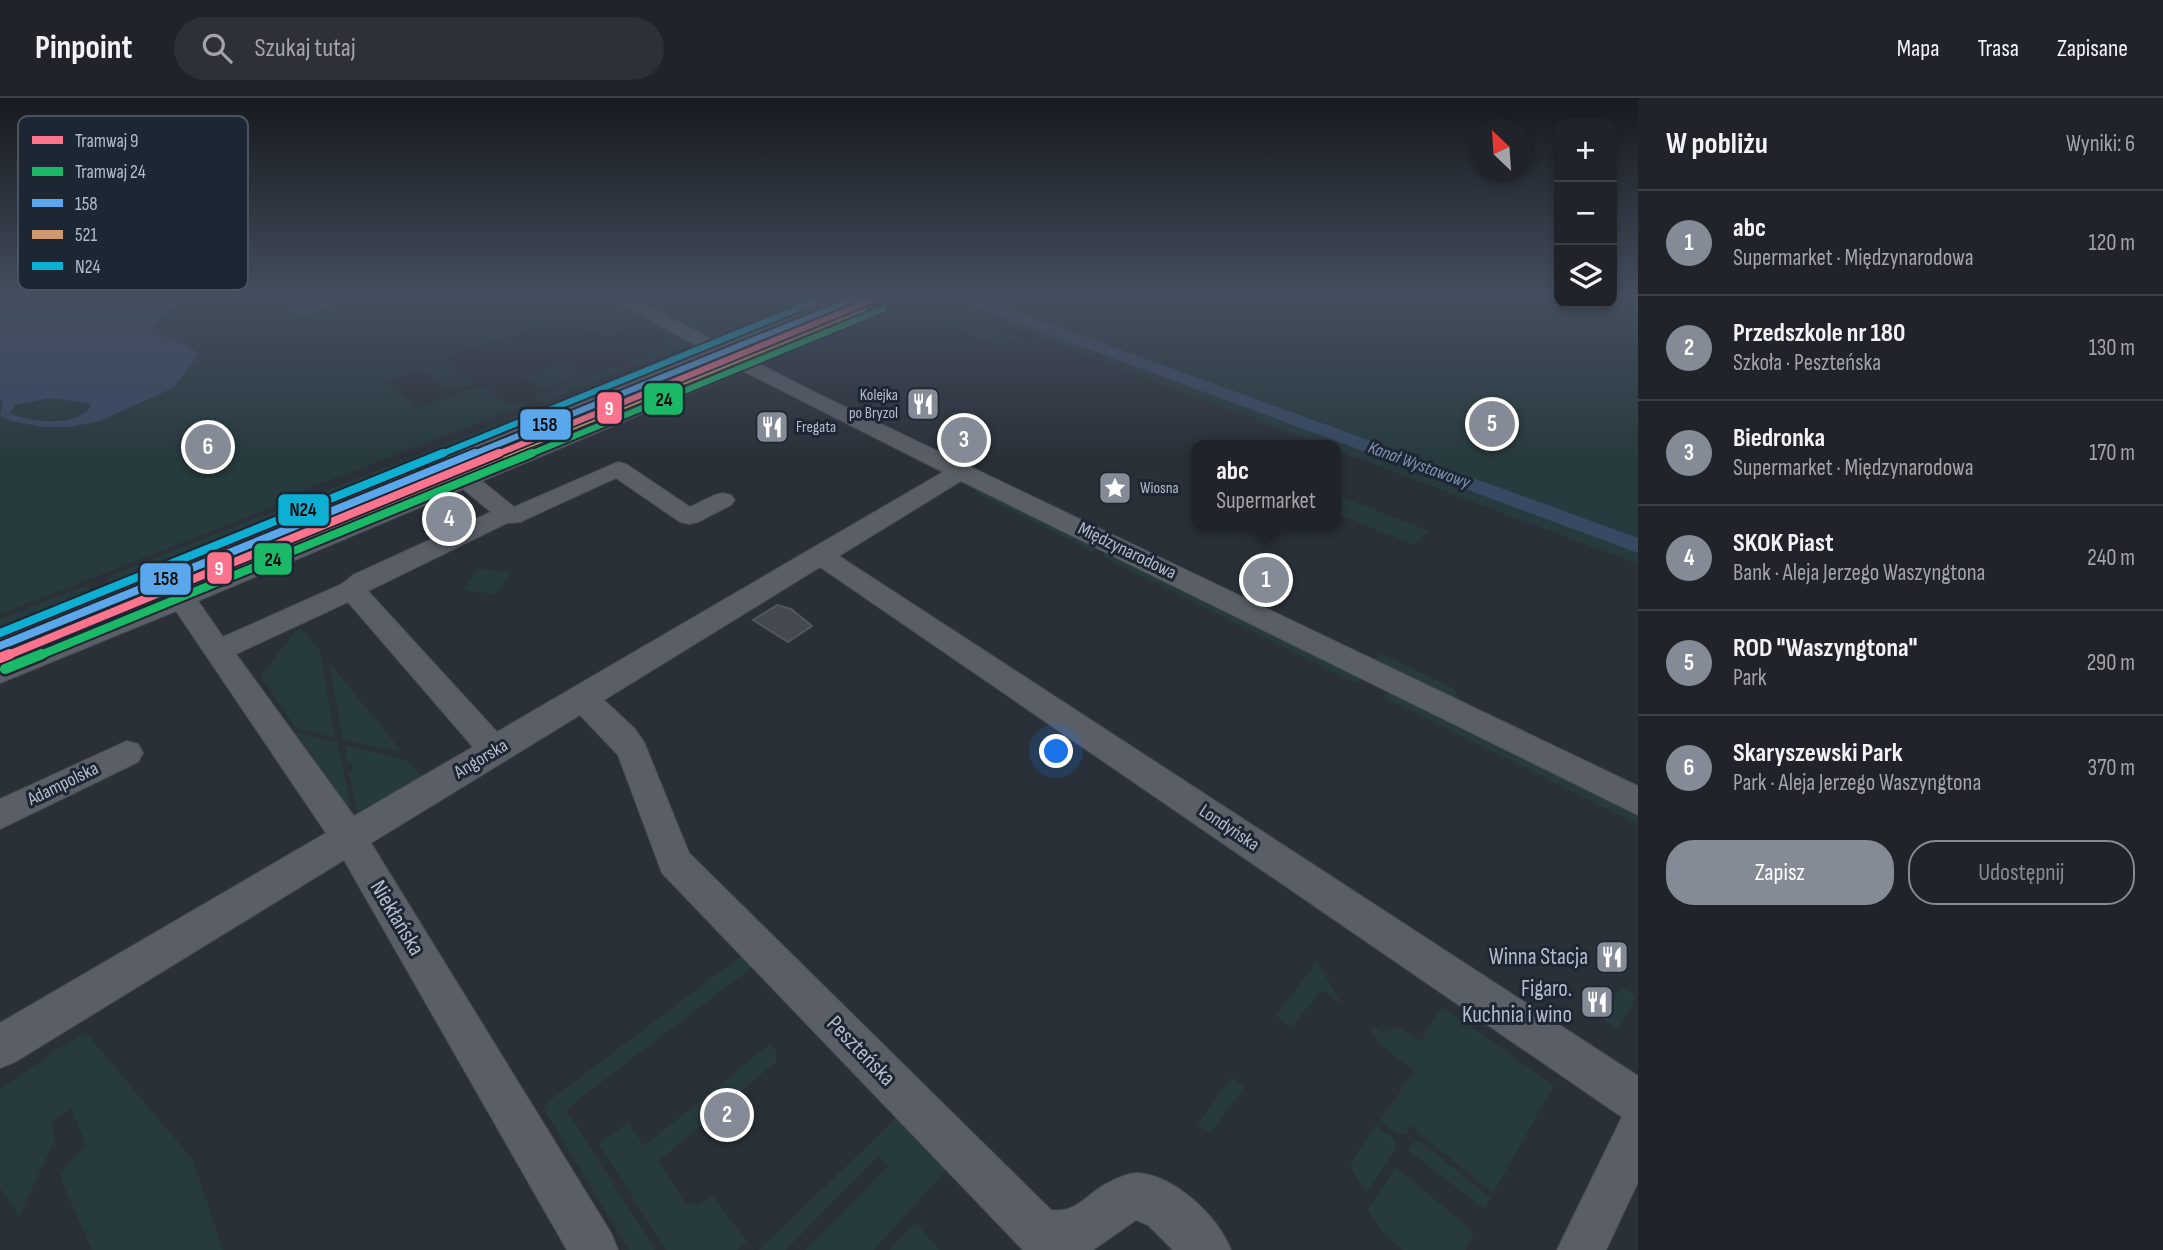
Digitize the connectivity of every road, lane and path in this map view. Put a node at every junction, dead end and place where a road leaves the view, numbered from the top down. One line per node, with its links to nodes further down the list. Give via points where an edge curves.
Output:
1 (718, 352): 3 (street, Międzynarodowa)
2 (747, 352): 3 (main road)
3 (732, 359): 4 (street, Międzynarodowa); 5 (street); 11 (main road)
4 (961, 471): 8 (street, Angorska); 17 (street, Międzynarodowa)
5 (465, 479): 7 (street); 10 (street)
6 (723, 500): 7 (street, via 689,517 618,469 511,517)
7 (507, 514): 9 (street, via 362,581)
8 (820, 555): 14 (street, Angorska); 21 (street, Londyńska)
9 (352, 590): 12 (street); 15 (street)
10 (180, 598): 12 (street, Niekłańska); 13 (street)
11 (0, 646)
12 (218, 652): 19 (street, Niekłańska)
13 (0, 673)
14 (582, 698): 15 (street, Angorska); 24 (street, Peszteńska, via 634,751 675,862 1040,1233 1055,1239 1084,1234 1118,1203 1140,1196 1160,1206)
15 (495, 751): 19 (street, Angorska)
16 (127, 753): 18 (street, Adampolska)
17 (1638, 801)
18 (0, 815)
19 (349, 837): 20 (street, Angorska); 23 (street, Niekłańska)
20 (0, 1047)
21 (1638, 1102)
22 (1638, 1132): 25 (street)
23 (594, 1250)
24 (1207, 1250)
25 (1581, 1250)

